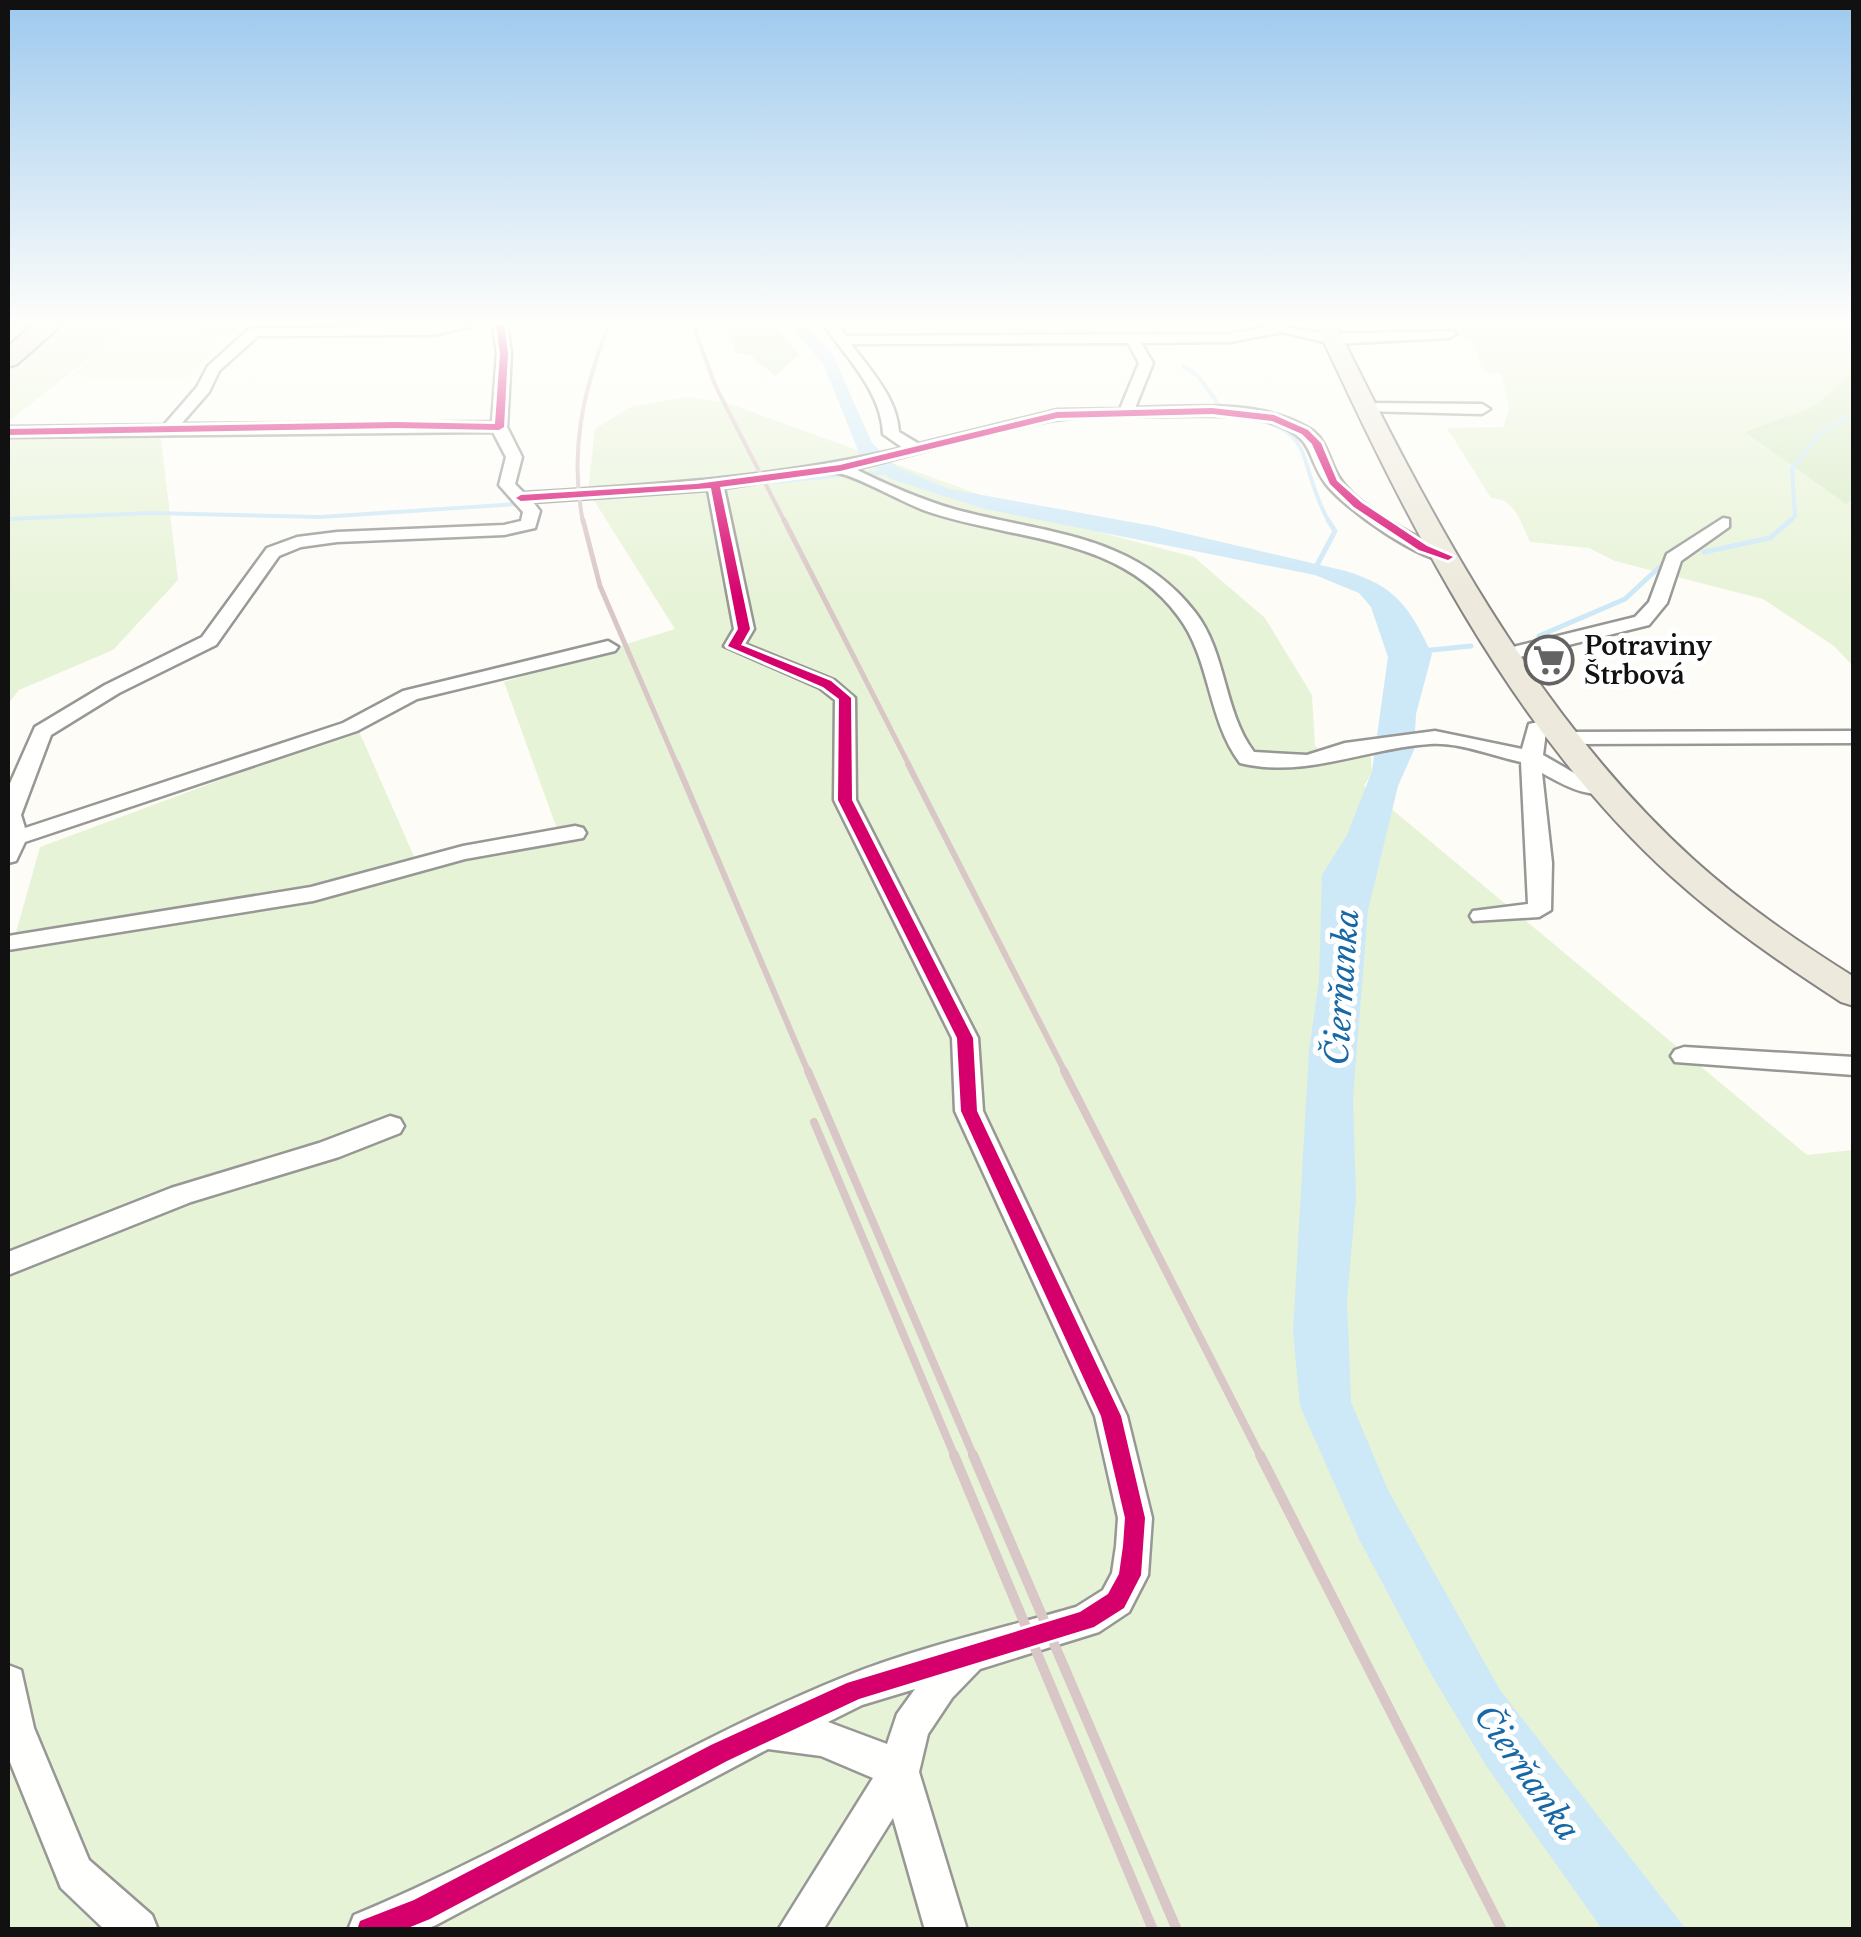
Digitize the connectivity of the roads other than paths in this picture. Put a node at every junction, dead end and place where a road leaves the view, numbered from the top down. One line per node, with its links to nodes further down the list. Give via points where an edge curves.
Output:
1 (181, 415): 8 (street)
2 (499, 415): 7 (street)
3 (890, 415): 10 (street, via 891,434)
4 (1055, 415): 10 (street)
5 (1238, 415): 15 (street, via 1289,424 1316,443 1333,482 1358,505)
6 (1371, 415): 15 (main road)
7 (498, 427): 8 (street); 13 (street, via 514,457 507,485)
8 (170, 428): 9 (street)
9 (8, 432)
10 (914, 451): 11 (street)
11 (840, 468): 12 (street); 20 (street, via 912,502 1073,539 1150,580 1180,604 1202,643 1248,758 1309,762 1345,749 1435,737)
12 (716, 485): 13 (street); 31 (street, via 744,628 734,646 827,684 845,698 846,800 965,1038 969,1112 1112,1416 1134,1518 1130,1575 1116,1600 1086,1620)
13 (521, 498): 23 (street, via 532,510 525,527 337,538 273,552 209,640 42,732 10,816)
14 (1723, 523): 17 (street, via 1673,558 1658,603 1642,621)
15 (1448, 558): 17 (main road)
16 (608, 647): 23 (street, via 410,695 350,727)
17 (1508, 654): 18 (main road)
18 (1562, 731): 19 (street); 20 (street, via 1536,728); 21 (main road)
19 (1854, 737)
20 (1530, 757): 21 (street, via 1578,784); 24 (street, via 1530,804 1544,875 1539,910)
21 (1605, 787): 26 (main road, via 1699,886 1762,936)
22 (575, 833): 25 (street, via 463,853 313,894)
23 (12, 847)
24 (1482, 916)
25 (8, 944)
26 (1854, 994)
27 (1684, 1056): 28 (street)
28 (1854, 1066)
29 (390, 1126): 30 (street, via 181,1195)
30 (8, 1264)
31 (972, 1658): 33 (street, via 855,1690); 34 (street, via 938,1686 911,1727)
32 (8, 1682): 35 (street, via 15,1728 75,1874)
33 (765, 1732): 34 (street, via 801,1732); 36 (street)
34 (900, 1772): 37 (street); 38 (street)
35 (137, 1930)
36 (370, 1930)
37 (799, 1930)
38 (946, 1930)

